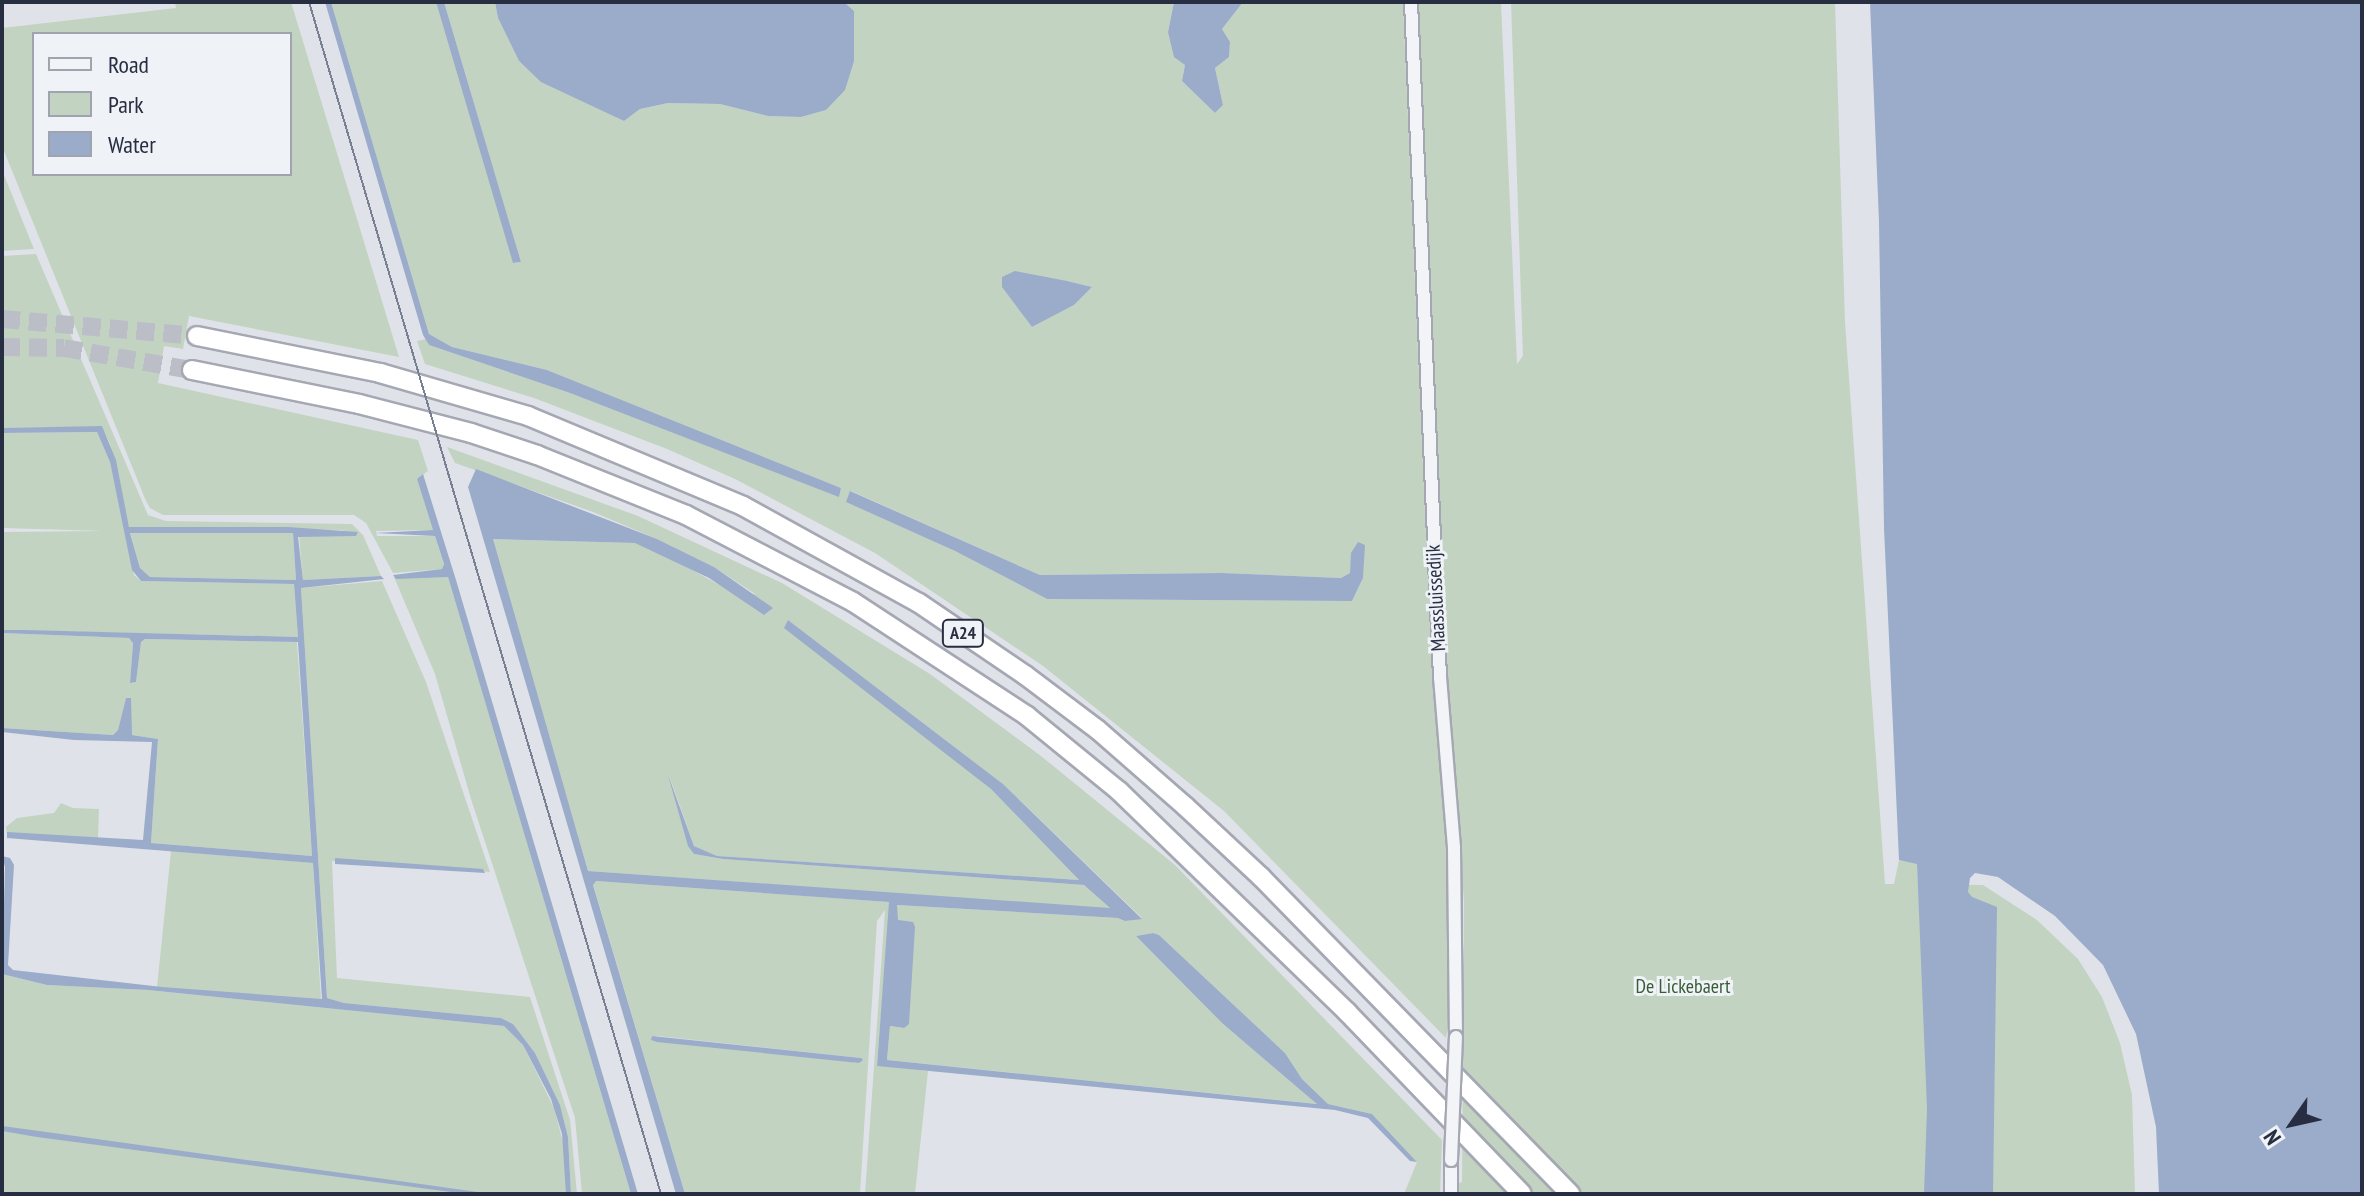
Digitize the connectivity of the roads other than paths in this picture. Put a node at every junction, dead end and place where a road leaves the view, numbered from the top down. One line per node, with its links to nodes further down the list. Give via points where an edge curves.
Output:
1 (1411, 2): 4 (street, Maassluissedijk, bridge, via 1440,677 1454,847)
2 (197, 336): 6 (highway, A24, via 380,373 528,416 743,506 919,603 1050,693 1177,798)
3 (192, 370): 5 (highway, A24, via 359,404 537,455 686,515 865,609 1027,716 1130,800 1347,1012)
4 (1451, 1194)
5 (1522, 1194)
6 (1570, 1194)

